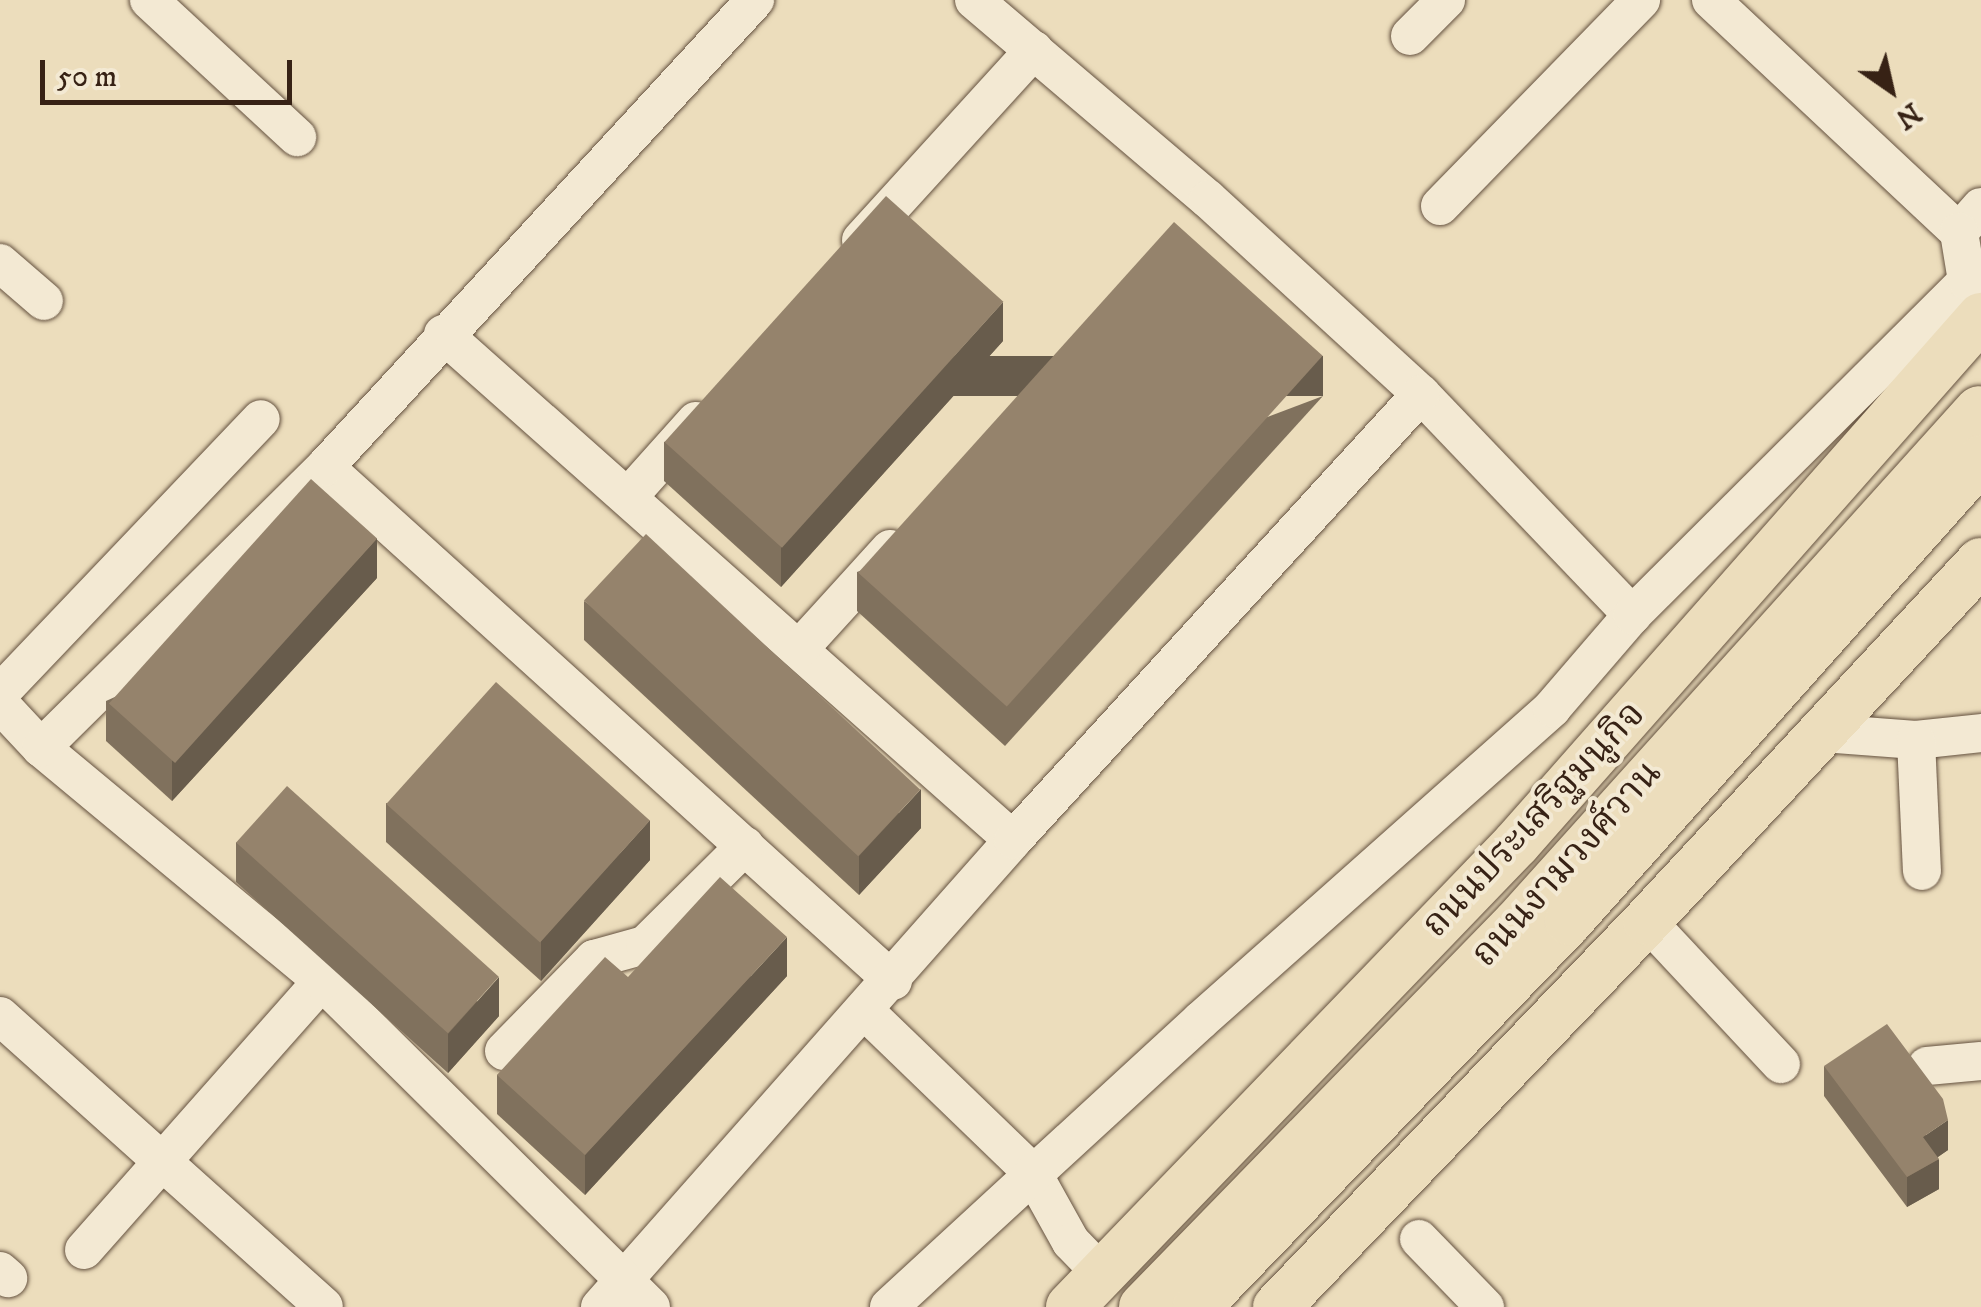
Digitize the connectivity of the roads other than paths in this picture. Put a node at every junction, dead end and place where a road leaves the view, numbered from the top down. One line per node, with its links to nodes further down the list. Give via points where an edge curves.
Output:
1 (149, 0): 9 (street)
2 (754, 0): 17 (street)
3 (974, 0): 8 (street)
4 (1446, 0): 7 (street)
5 (1640, 0): 11 (street)
6 (1711, 0): 12 (street)
7 (1410, 36)
8 (1034, 50): 10 (street); 15 (street)
9 (296, 137)
10 (1208, 199): 13 (street); 19 (street)
11 (1440, 206)
12 (1970, 220): 28 (street, via 1967,281)
13 (1182, 228)
14 (0, 262): 16 (street)
15 (838, 266)
16 (44, 301)
17 (443, 334): 23 (street); 24 (street)
18 (1978, 349): 53 (main road, ถนนประเสริฐมนูกิจ, via 1900,413 1516,844); 58 (main road, ถนนงามวงศ์วาน, via 1517,923)
19 (1421, 394): 28 (street); 37 (street)
20 (720, 396): 24 (street)
21 (260, 420): 31 (street)
22 (1981, 459): 59 (main road, ถนนงามวงศ์วาน, via 1569,922)
23 (325, 467): 36 (street); 38 (street)
24 (628, 497): 30 (street)
25 (919, 518): 30 (street)
26 (1981, 562): 29 (main road)
27 (1981, 598): 29 (main road)
28 (1632, 616): 50 (street, via 1552,708)
29 (1909, 639): 33 (main road)
30 (800, 648): 37 (street)
31 (0, 693)
32 (0, 704): 36 (street)
33 (1823, 733): 35 (street); 40 (main road)
34 (1981, 733): 35 (street)
35 (1916, 740): 39 (street)
36 (41, 748): 41 (street)
37 (1013, 840): 42 (street)
38 (745, 846): 42 (street); 45 (street, via 645,945 594,958)
39 (1922, 871)
40 (1647, 921): 47 (street); 60 (main road)
41 (322, 981): 49 (street); 54 (street)
42 (893, 981): 43 (street)
43 (864, 1010): 50 (street); 54 (street)
44 (0, 1016): 49 (street)
45 (504, 1052)
46 (1981, 1061): 48 (street)
47 (1781, 1064)
48 (1927, 1066)
49 (164, 1159): 52 (street); 55 (street)
50 (1032, 1172): 53 (street, via 1071,1242); 57 (street)
51 (1419, 1239): 61 (street)
52 (84, 1250)
53 (1087, 1291)
54 (611, 1293): 56 (street)
55 (324, 1307)
56 (651, 1307)
57 (889, 1307)
58 (1143, 1307)
59 (1197, 1307)
60 (1276, 1307)
61 (1485, 1307)

